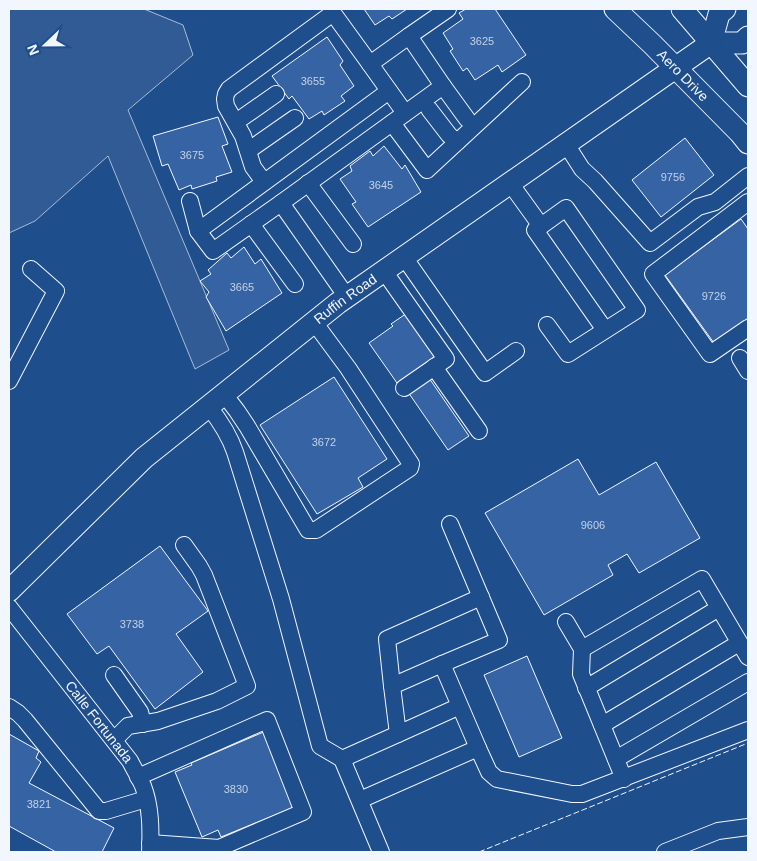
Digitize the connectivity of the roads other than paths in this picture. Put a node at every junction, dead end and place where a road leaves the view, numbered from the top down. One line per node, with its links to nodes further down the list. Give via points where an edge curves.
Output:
1 (448, 9): 6 (street)
2 (615, 9): 10 (main road, Aero Drive)
3 (682, 9): 8 (main road)
4 (725, 9): 8 (main road, via 719,14)
5 (332, 11): 9 (street); 20 (street, via 229,89 226,106)
6 (409, 36): 9 (street); 12 (street)
7 (748, 37): 8 (main road, via 742,43)
8 (711, 43): 10 (main road, Ruffin Road); 13 (main road)
9 (370, 64): 14 (street)
10 (676, 68): 22 (main road, Aero Drive); 23 (main road, Ruffin Road)
11 (522, 82): 21 (street)
12 (443, 86): 18 (street); 19 (street)
13 (748, 86)
14 (389, 91): 18 (street); 26 (street)
15 (276, 94): 20 (street)
16 (429, 109): 21 (street)
17 (295, 118): 24 (street)
18 (399, 118): 21 (street, via 427,170); 27 (street)
19 (467, 119)
20 (236, 122): 24 (street)
21 (456, 142)
22 (748, 143)
23 (566, 144): 25 (street, via 582,169 650,243 698,207 715,202); 28 (main road, Ruffin Road)
24 (249, 150): 26 (street, via 253,167)
25 (748, 176)
26 (264, 182): 30 (street); 30 (street); 34 (street)
27 (308, 183): 30 (street); 35 (street)
28 (510, 183): 33 (street); 36 (main road, Ruffin Road)
29 (190, 201): 34 (street)
30 (280, 203): 32 (street); 40 (street)
31 (746, 209): 43 (street, via 653,274 710,354)
32 (251, 224): 34 (street, via 212,251); 39 (street)
33 (542, 226): 44 (street, via 536,230); 44 (street, via 566,208 637,310)
34 (198, 230)
35 (353, 244)
36 (404, 257): 38 (main road, Ruffin Road); 45 (street, via 485,373)
37 (31, 269): 47 (street, via 56,291)
38 (384, 271): 40 (main road, Ruffin Road); 46 (street, via 446,359)
39 (295, 284)
40 (347, 297): 41 (main road, Ruffin Road)
41 (314, 322): 49 (main road, Ruffin Road); 49 (street, via 348,368 411,464 410,468 316,530 308,530 237,410)
42 (547, 325): 44 (street, via 568,354)
43 (748, 328)
44 (605, 330)
45 (516, 351)
46 (434, 367): 48 (street); 50 (street)
47 (9, 378)
48 (404, 388)
49 (217, 400): 53 (main road, Ruffin Road, via 144,458); 74 (street, via 281,600 320,746)
50 (479, 431)
51 (450, 524): 54 (street)
52 (184, 545): 68 (street, via 204,575 247,686 217,701)
53 (9, 591)
54 (481, 597): 61 (street, via 499,640); 64 (street, via 387,639)
55 (9, 607): 72 (street, Calle Fortunada)
56 (719, 608): 58 (street); 59 (street, via 702,579); 65 (street)
57 (566, 622): 59 (street)
58 (740, 642): 60 (street); 69 (street)
59 (582, 649): 65 (street, via 581,674)
60 (748, 657)
61 (442, 664): 64 (street); 66 (street)
62 (114, 675): 68 (street, via 140,712)
63 (748, 682): 75 (street)
64 (392, 686): 71 (street)
65 (586, 688): 69 (street)
66 (460, 706): 71 (street); 73 (street)
67 (9, 708): 78 (street, via 25,720 99,810 106,811)
68 (143, 724): 72 (street, via 128,726)
69 (602, 725): 75 (street)
70 (748, 730): 77 (street)
71 (398, 734): 74 (street)
72 (114, 740): 76 (street, Calle Fortunada)
73 (478, 748): 77 (street, via 489,772 497,779 572,794 582,794); 79 (street)
74 (342, 759): 79 (street)
75 (616, 759): 77 (street)
76 (138, 777): 78 (street, Calle Fortunada); 81 (street, via 266,720 303,812 219,848)
77 (624, 779)
78 (146, 799): 81 (street, Calle Fortunada, via 150,813)
79 (360, 800): 82 (street)
80 (748, 826): 83 (street, via 718,831)
81 (150, 848)
82 (381, 852)
83 (665, 852)

